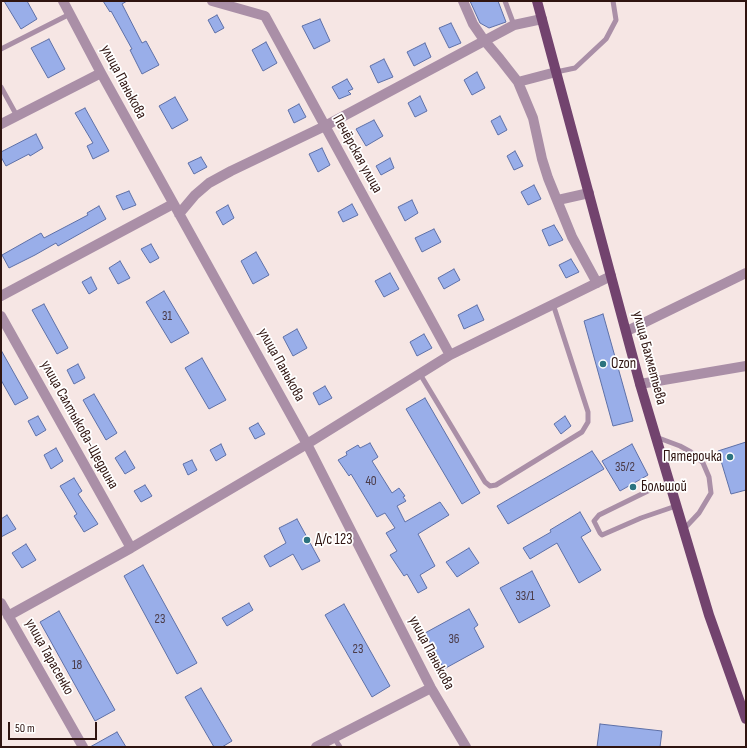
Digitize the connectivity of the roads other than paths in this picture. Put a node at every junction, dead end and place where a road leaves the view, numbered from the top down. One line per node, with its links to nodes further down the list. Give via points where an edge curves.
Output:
1 (64, 1): 7 (street, улица Панькова)
2 (212, 1): 18 (street, Печёрская улица, via 265,16)
3 (463, 1): 10 (street, via 473,24)
4 (505, 1): 9 (lane)
5 (537, 1): 8 (main road, улица Бахметьева)
6 (613, 1): 12 (lane, via 616,20 606,39 575,68)
7 (70, 14): 11 (lane); 13 (street, улица Панькова)
8 (542, 19): 9 (street); 12 (main road, улица Бахметьева)
9 (514, 25): 10 (street)
10 (484, 40): 14 (street); 18 (street)
11 (1, 50)
12 (556, 72): 14 (street); 19 (main road, улица Бахметьева)
13 (100, 74): 16 (street); 21 (street, улица Панькова)
14 (518, 82): 20 (street, via 534,118 542,159)
15 (1, 87): 16 (lane)
16 (17, 116): 17 (street)
17 (1, 124)
18 (325, 126): 22 (street, via 209,183); 30 (street, Печёрская улица)
19 (589, 193): 20 (street); 24 (main road, улица Бахметьева)
20 (558, 200): 25 (street, via 572,237)
21 (173, 204): 22 (street, улица Панькова); 26 (street)
22 (179, 214): 35 (street, улица Панькова)
23 (746, 273): 29 (street)
24 (611, 276): 25 (street); 29 (main road, улица Бахметьева)
25 (597, 283): 27 (street)
26 (1, 296)
27 (553, 304): 30 (street); 32 (lane, via 588,412 588,422 582,432 496,485 490,486 485,482)
28 (1, 316): 39 (street, улица Салтыкова-Щедрина)
29 (627, 331): 33 (main road, улица Бахметьева)
30 (450, 355): 32 (street)
31 (746, 366): 33 (street)
32 (420, 374): 35 (street)
33 (640, 384): 34 (main road, улица Бахметьева)
34 (656, 437): 36 (main road, улица Бахметьева); 38 (lane, via 691,452 703,463 709,477 710,494 700,513)
35 (307, 444): 39 (street); 42 (street, улица Панькова)
36 (670, 484): 37 (main road, улица Бахметьева); 37 (lane, via 654,488 599,515 594,522 602,535)
37 (676, 506): 38 (main road, улица Бахметьева)
38 (684, 530): 43 (main road, улица Бахметьева, via 709,614)
39 (131, 548): 41 (street)
40 (1, 603): 41 (street, улица Тарасенко)
41 (8, 616): 45 (street, улица Тарасенко)
42 (431, 688): 44 (street); 48 (street, улица Панькова)
43 (746, 719)
44 (334, 738): 46 (street); 47 (lane)
45 (83, 747)
46 (316, 747)
47 (340, 747)
48 (466, 747)

